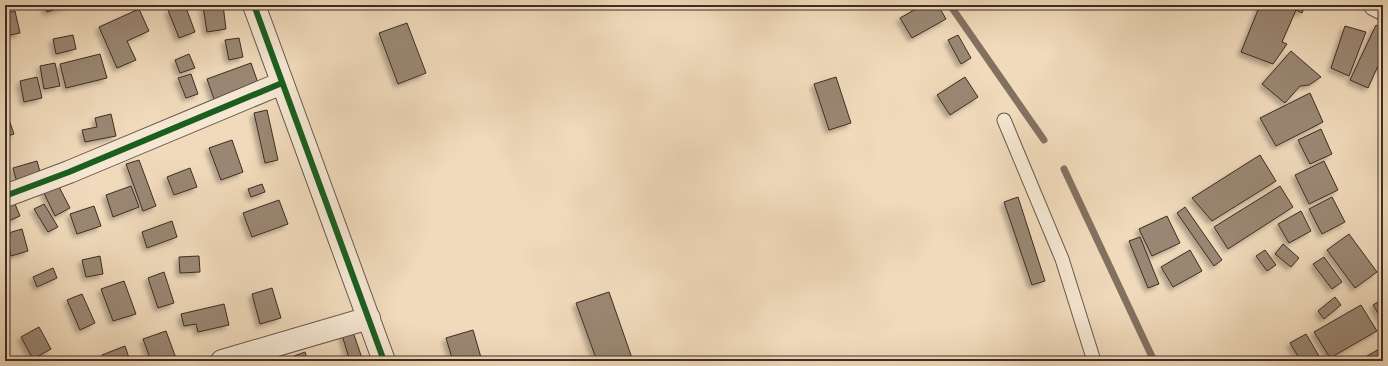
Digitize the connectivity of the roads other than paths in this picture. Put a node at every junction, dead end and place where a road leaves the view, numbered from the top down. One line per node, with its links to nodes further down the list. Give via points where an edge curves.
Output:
1 (254, 5): 4 (street)
2 (1375, 5): 3 (street)
3 (1383, 9)
4 (282, 83): 6 (street); 7 (street)
5 (1004, 120): 10 (lane, via 1062,259)
6 (5, 196)
7 (369, 318): 8 (street); 9 (street)
8 (222, 361)
9 (384, 361)
10 (1094, 361)

